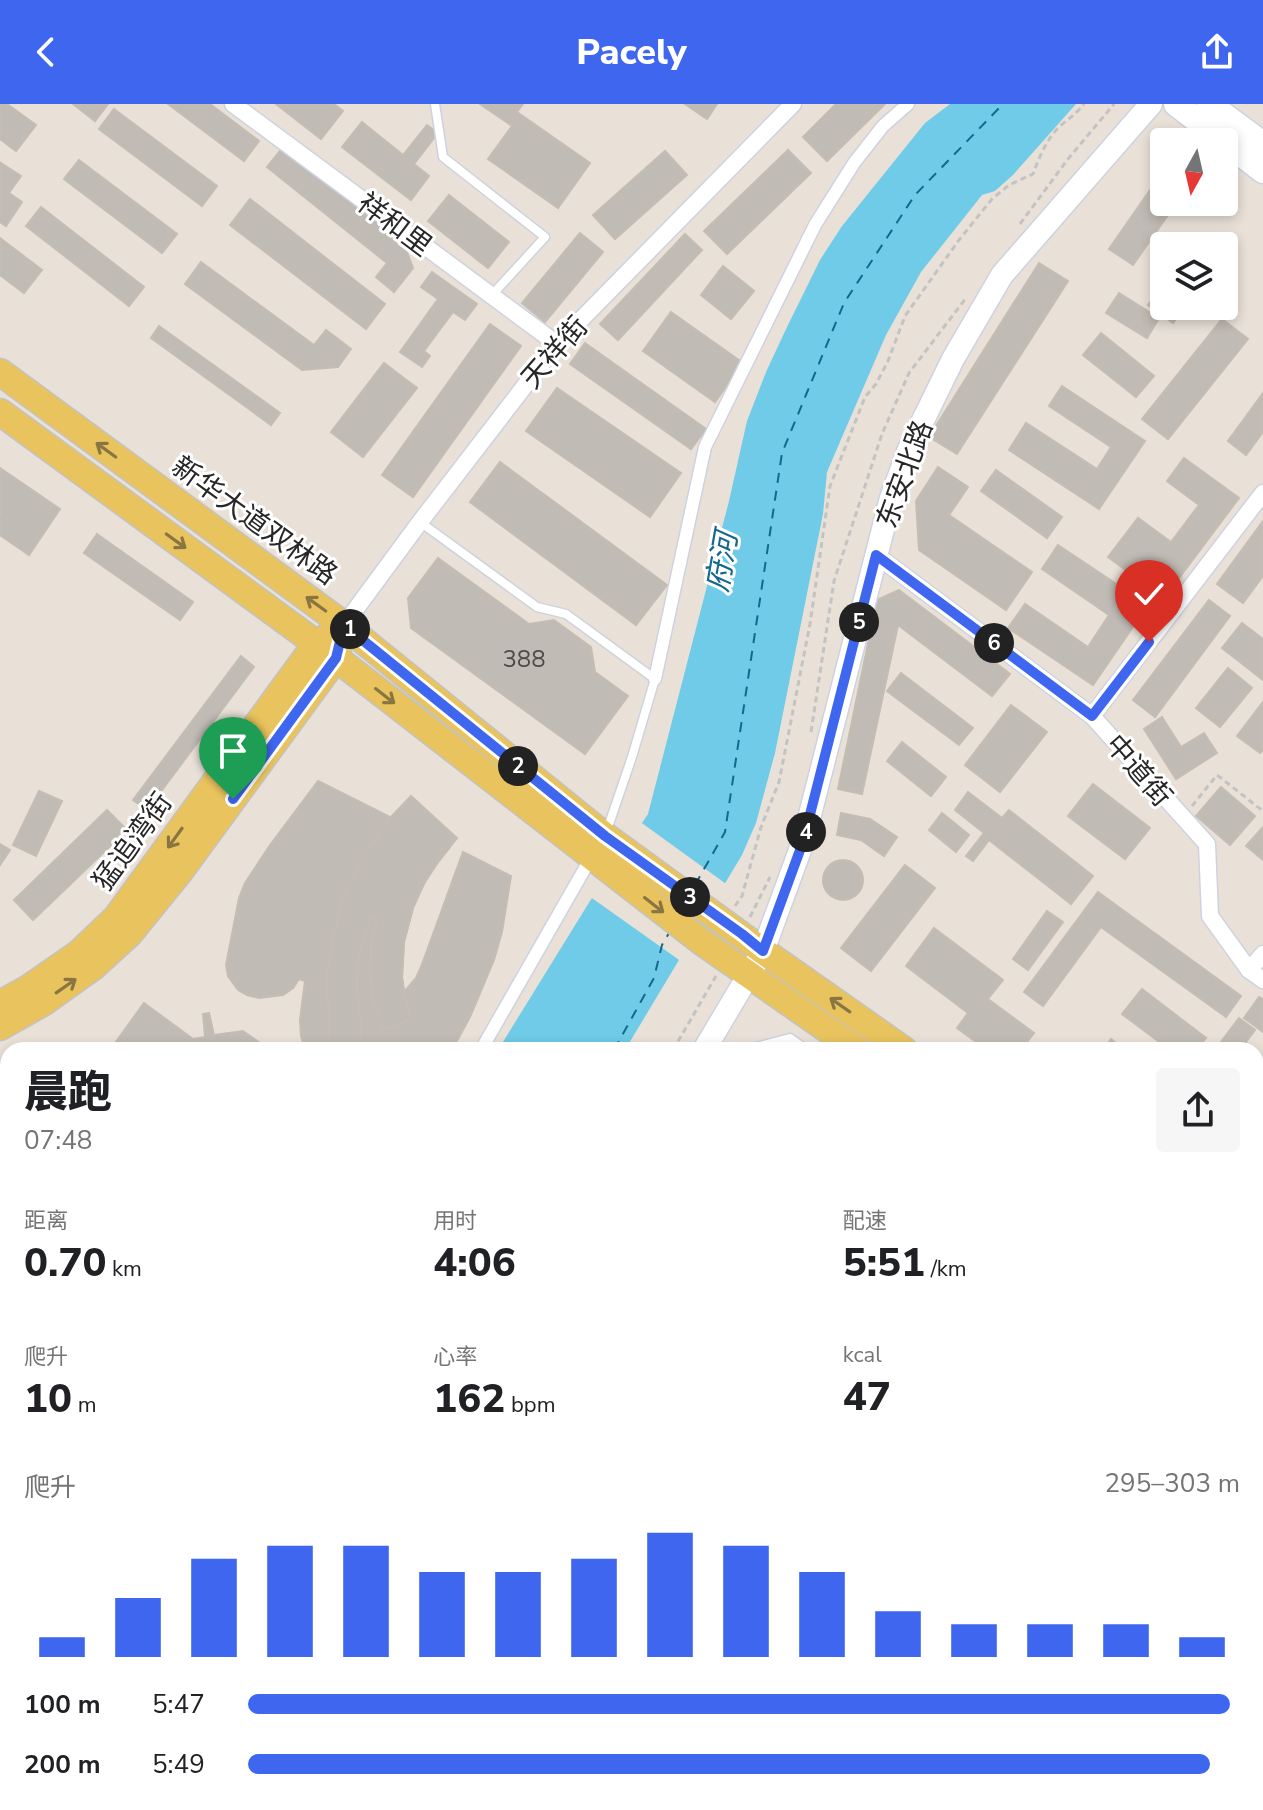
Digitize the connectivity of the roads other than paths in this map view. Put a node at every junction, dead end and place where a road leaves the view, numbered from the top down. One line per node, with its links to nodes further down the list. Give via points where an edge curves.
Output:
1 (233, 104): 10 (street, 祥和里)
2 (435, 104): 10 (lane, via 443,157 545,237)
3 (793, 104): 11 (street, 天祥街)
4 (908, 104): 19 (street, via 854,163 815,225 705,447)
5 (1151, 104): 16 (street, 东安北路, via 1002,275 909,449)
6 (1176, 104): 9 (main road)
7 (1209, 104): 8 (main road)
8 (1263, 144)
9 (1263, 171)
10 (491, 295): 11 (street, 祥和里)
11 (557, 344): 15 (street, 天祥街)
12 (0, 372): 17 (main road, 新华大道双林路, one-way to 12)
13 (0, 412): 18 (main road, one-way to 18)
14 (1263, 493): 20 (street, 中道街)
15 (420, 522): 17 (street, 天祥街); 19 (lane, via 537,607 566,614)
16 (876, 555): 20 (street); 22 (street, 东安北路, via 803,842)
17 (344, 625): 18 (main road, 猛追湾街); 21 (main road, 新华大道双林路)
18 (326, 651): 21 (main road, one-way to 21); 26 (main road, 猛追湾街, one-way to 26, via 116,918 78,954); 27 (main road, 猛追湾街, one-way to 18, via 93,967 129,934 181,870)
19 (655, 679): 21 (lane)
20 (1092, 716): 25 (street, 中道街, via 1207,844 1210,916)
21 (605, 851): 22 (main road); 24 (main road, one-way to 24, via 702,942); 28 (street)
22 (763, 951): 24 (street, 东安北路); 33 (main road, one-way to 22)
23 (1263, 954): 25 (street)
24 (749, 975): 29 (street, 东安北路); 32 (main road)
25 (1256, 975)
26 (0, 1004)
27 (0, 1027)
28 (486, 1042)
29 (709, 1042)
30 (775, 1042): 31 (lane)
31 (796, 1042)
32 (845, 1042)
33 (893, 1042)

